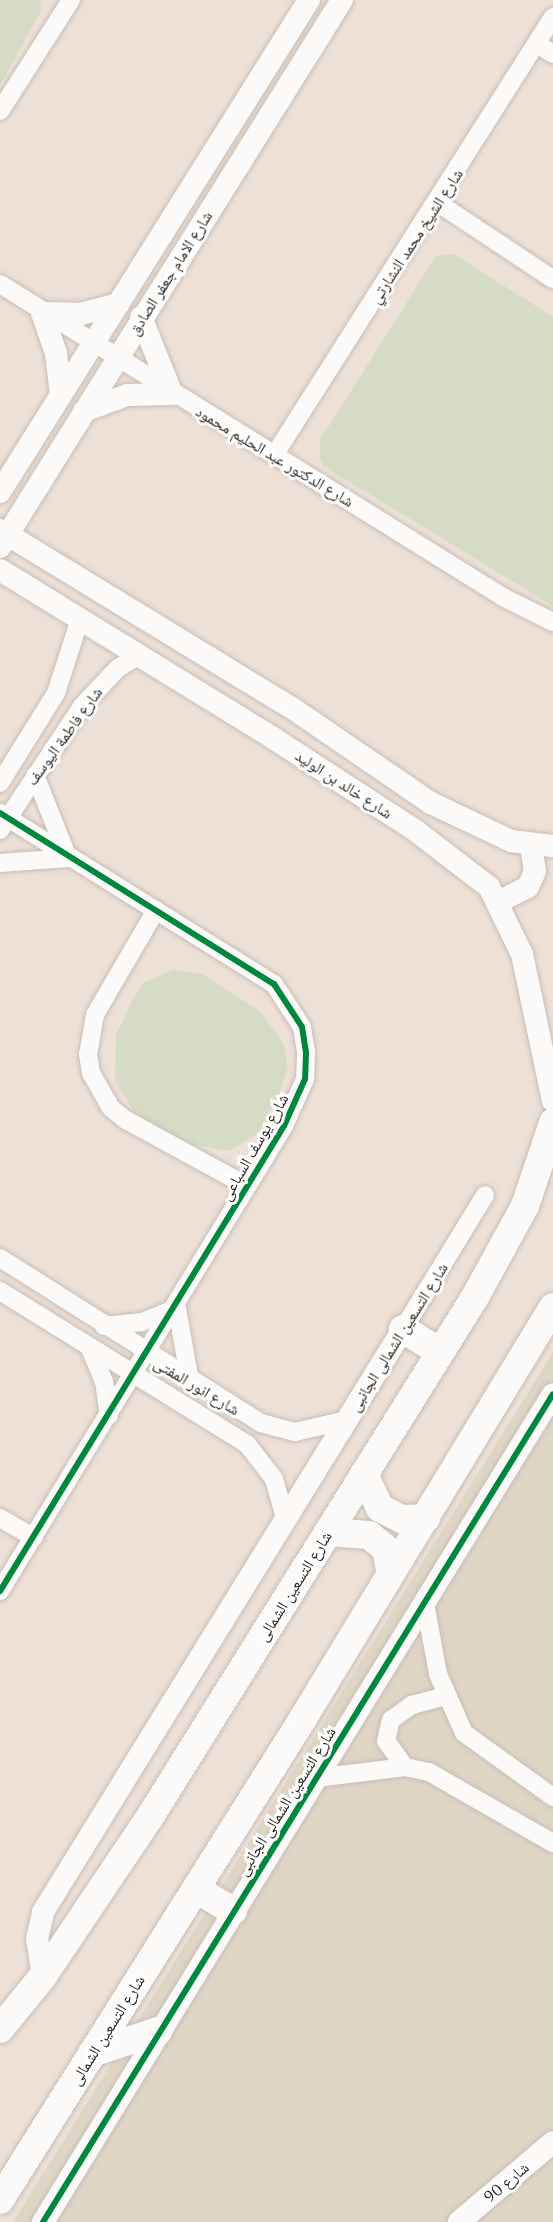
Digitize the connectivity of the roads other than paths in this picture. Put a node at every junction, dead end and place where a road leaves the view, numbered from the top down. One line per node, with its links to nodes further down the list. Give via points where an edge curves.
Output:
1 (72, 0): 7 (street)
2 (309, 0): 11 (street, شارع الامام جعفر الصادق)
3 (342, 0): 13 (street, شارع الامام جعفر الصادق)
4 (553, 17): 5 (street, شارع الشيخ محمد النشارتي)
5 (537, 44): 6 (street); 8 (street, شارع الشيخ محمد النشارتي)
6 (553, 54)
7 (0, 111)
8 (438, 203): 9 (street); 19 (street, شارع الشيخ محمد النشارتي)
9 (553, 279)
10 (0, 284): 12 (street, شارع الدكتور عبد الحليم محمود)
11 (119, 304): 12 (street, via 81,314); 14 (street, شارع الامام جعفر الصادق)
12 (42, 313): 14 (street, شارع الدكتور عبد الحليم محمود); 17 (street, via 56,353)
13 (141, 317): 15 (street, شارع الامام جعفر الصادق); 16 (street)
14 (93, 345): 15 (street, شارع الدكتور عبد الحليم محمود); 17 (street, شارع الامام جعفر الصادق)
15 (116, 359): 16 (street, شارع الدكتور عبد الحليم محمود); 18 (street, شارع الامام جعفر الصادق)
16 (172, 394): 18 (street, via 127,395); 19 (street, شارع الدكتور عبد الحليم محمود)
17 (61, 395): 20 (street, شارع الامام جعفر الصادق)
18 (84, 411): 21 (street, شارع الامام جعفر الصادق)
19 (275, 454): 24 (street, شارع الدكتور عبد الحليم محمود, via 503,597)
20 (0, 492)
21 (3, 537): 26 (street, شارع خالد بن الوليد)
22 (0, 570): 23 (street, شارع خالد بن الوليد)
23 (80, 619): 25 (street, شارع خالد بن الوليد); 28 (street, شارع فاطمة اليوسف, via 56,693)
24 (553, 622)
25 (141, 655): 27 (street, شارع خالد بن الوليد); 29 (street, شارع فاطمة اليوسف, via 98,686)
26 (292, 708): 27 (street); 32 (street, شارع خالد بن الوليد, via 431,803 491,834)
27 (273, 738): 36 (street, شارع خالد بن الوليد, via 451,855)
28 (7, 764): 30 (street, شارع فاطمة اليوسف)
29 (35, 775): 31 (street, شارع فاطمة اليوسف); 34 (street)
30 (0, 783)
31 (3, 820): 34 (street, شارع يوسف السباعى)
32 (531, 845): 33 (street, شارع خالد بن الوليد); 36 (street, via 535,871 528,886)
33 (553, 846)
34 (68, 858): 35 (street); 37 (street, شارع يوسف السباعى)
35 (0, 863)
36 (501, 902): 38 (street, شارع خالد بن الوليد, via 522,954)
37 (156, 910): 40 (street, شارع يوسف السباعى, via 274,984 302,1027 305,1079 297,1104); 40 (street, via 95,1015 88,1054 91,1073 99,1092 126,1120)
38 (553, 1101)
39 (553, 1123): 43 (main road, شارع التسعين الشمالى)
40 (247, 1186): 47 (street, شارع يوسف السباعى)
41 (553, 1194): 43 (main road)
42 (485, 1195): 49 (street, شارع التسعين الشمالى الجانبى)
43 (513, 1229): 51 (main road, شارع التسعين الشمالى)
44 (0, 1258): 48 (street, شارع انور المفتى)
45 (0, 1291): 50 (street, شارع انور المفتى)
46 (553, 1307): 61 (main road, شارع التسعين الشمالى)
47 (177, 1308): 48 (street, via 142,1322); 52 (street, شارع يوسف السباعى); 54 (street)
48 (104, 1326): 52 (street, شارع انور المفتى)
49 (403, 1329): 51 (main road); 57 (street, شارع التسعين الشمالى الجانبى)
50 (90, 1349): 53 (street, شارع انور المفتى); 56 (street, via 104,1381)
51 (440, 1352): 58 (main road, شارع التسعين الشمالى)
52 (147, 1356): 53 (street, شارع يوسف السباعى); 54 (street, شارع انور المفتى)
53 (134, 1377): 56 (street, شارع يوسف السباعى); 60 (street, شارع انور المفتى, via 247,1444 270,1472)
54 (190, 1382): 57 (street, شارع انور المفتى, via 277,1428 311,1431)
55 (553, 1394): 66 (street, شارع التسعين الشمالى الجانبى)
56 (109, 1416): 63 (street, شارع يوسف السباعى)
57 (347, 1420): 60 (street, شارع التسعين الشمالى الجانبى)
58 (364, 1474): 61 (main road, via 372,1499 386,1512 402,1519); 62 (main road, شارع التسعين الشمالى)
59 (0, 1518): 63 (street)
60 (285, 1518): 74 (street, شارع التسعين الشمالى الجانبى, via 43,1912 37,1939)
61 (426, 1518): 64 (main road, شارع التسعين الشمالى)
62 (328, 1532): 64 (main road, via 369,1535 386,1549); 74 (main road, شارع التسعين الشمالى, via 153,1812)
63 (34, 1538): 65 (street, شارع يوسف السباعى)
64 (391, 1574): 72 (main road, شارع التسعين الشمالى)
65 (0, 1591)
66 (424, 1603): 67 (street); 69 (street, شارع التسعين الشمالى الجانبى)
67 (445, 1696): 68 (street, via 412,1705 391,1720 386,1741); 70 (street, via 464,1733)
68 (405, 1767): 69 (street); 71 (street, via 446,1779)
69 (315, 1778): 73 (street, شارع التسعين الشمالى الجانبى)
70 (553, 1797)
71 (553, 1843)
72 (196, 1889): 73 (main road); 77 (main road, شارع التسعين الشمالى)
73 (233, 1911): 76 (street, شارع التسعين الشمالى الجانبى)
74 (43, 1976): 75 (main road, شارع التسعين الشمالى)
75 (0, 2029)
76 (158, 2031): 77 (main road); 80 (street, شارع التسعين الشمالى الجانبى)
77 (92, 2053): 79 (main road, شارع التسعين الشمالى)
78 (553, 2142): 81 (street, شارع 90)
79 (0, 2200)
80 (43, 2222)
81 (459, 2222)

